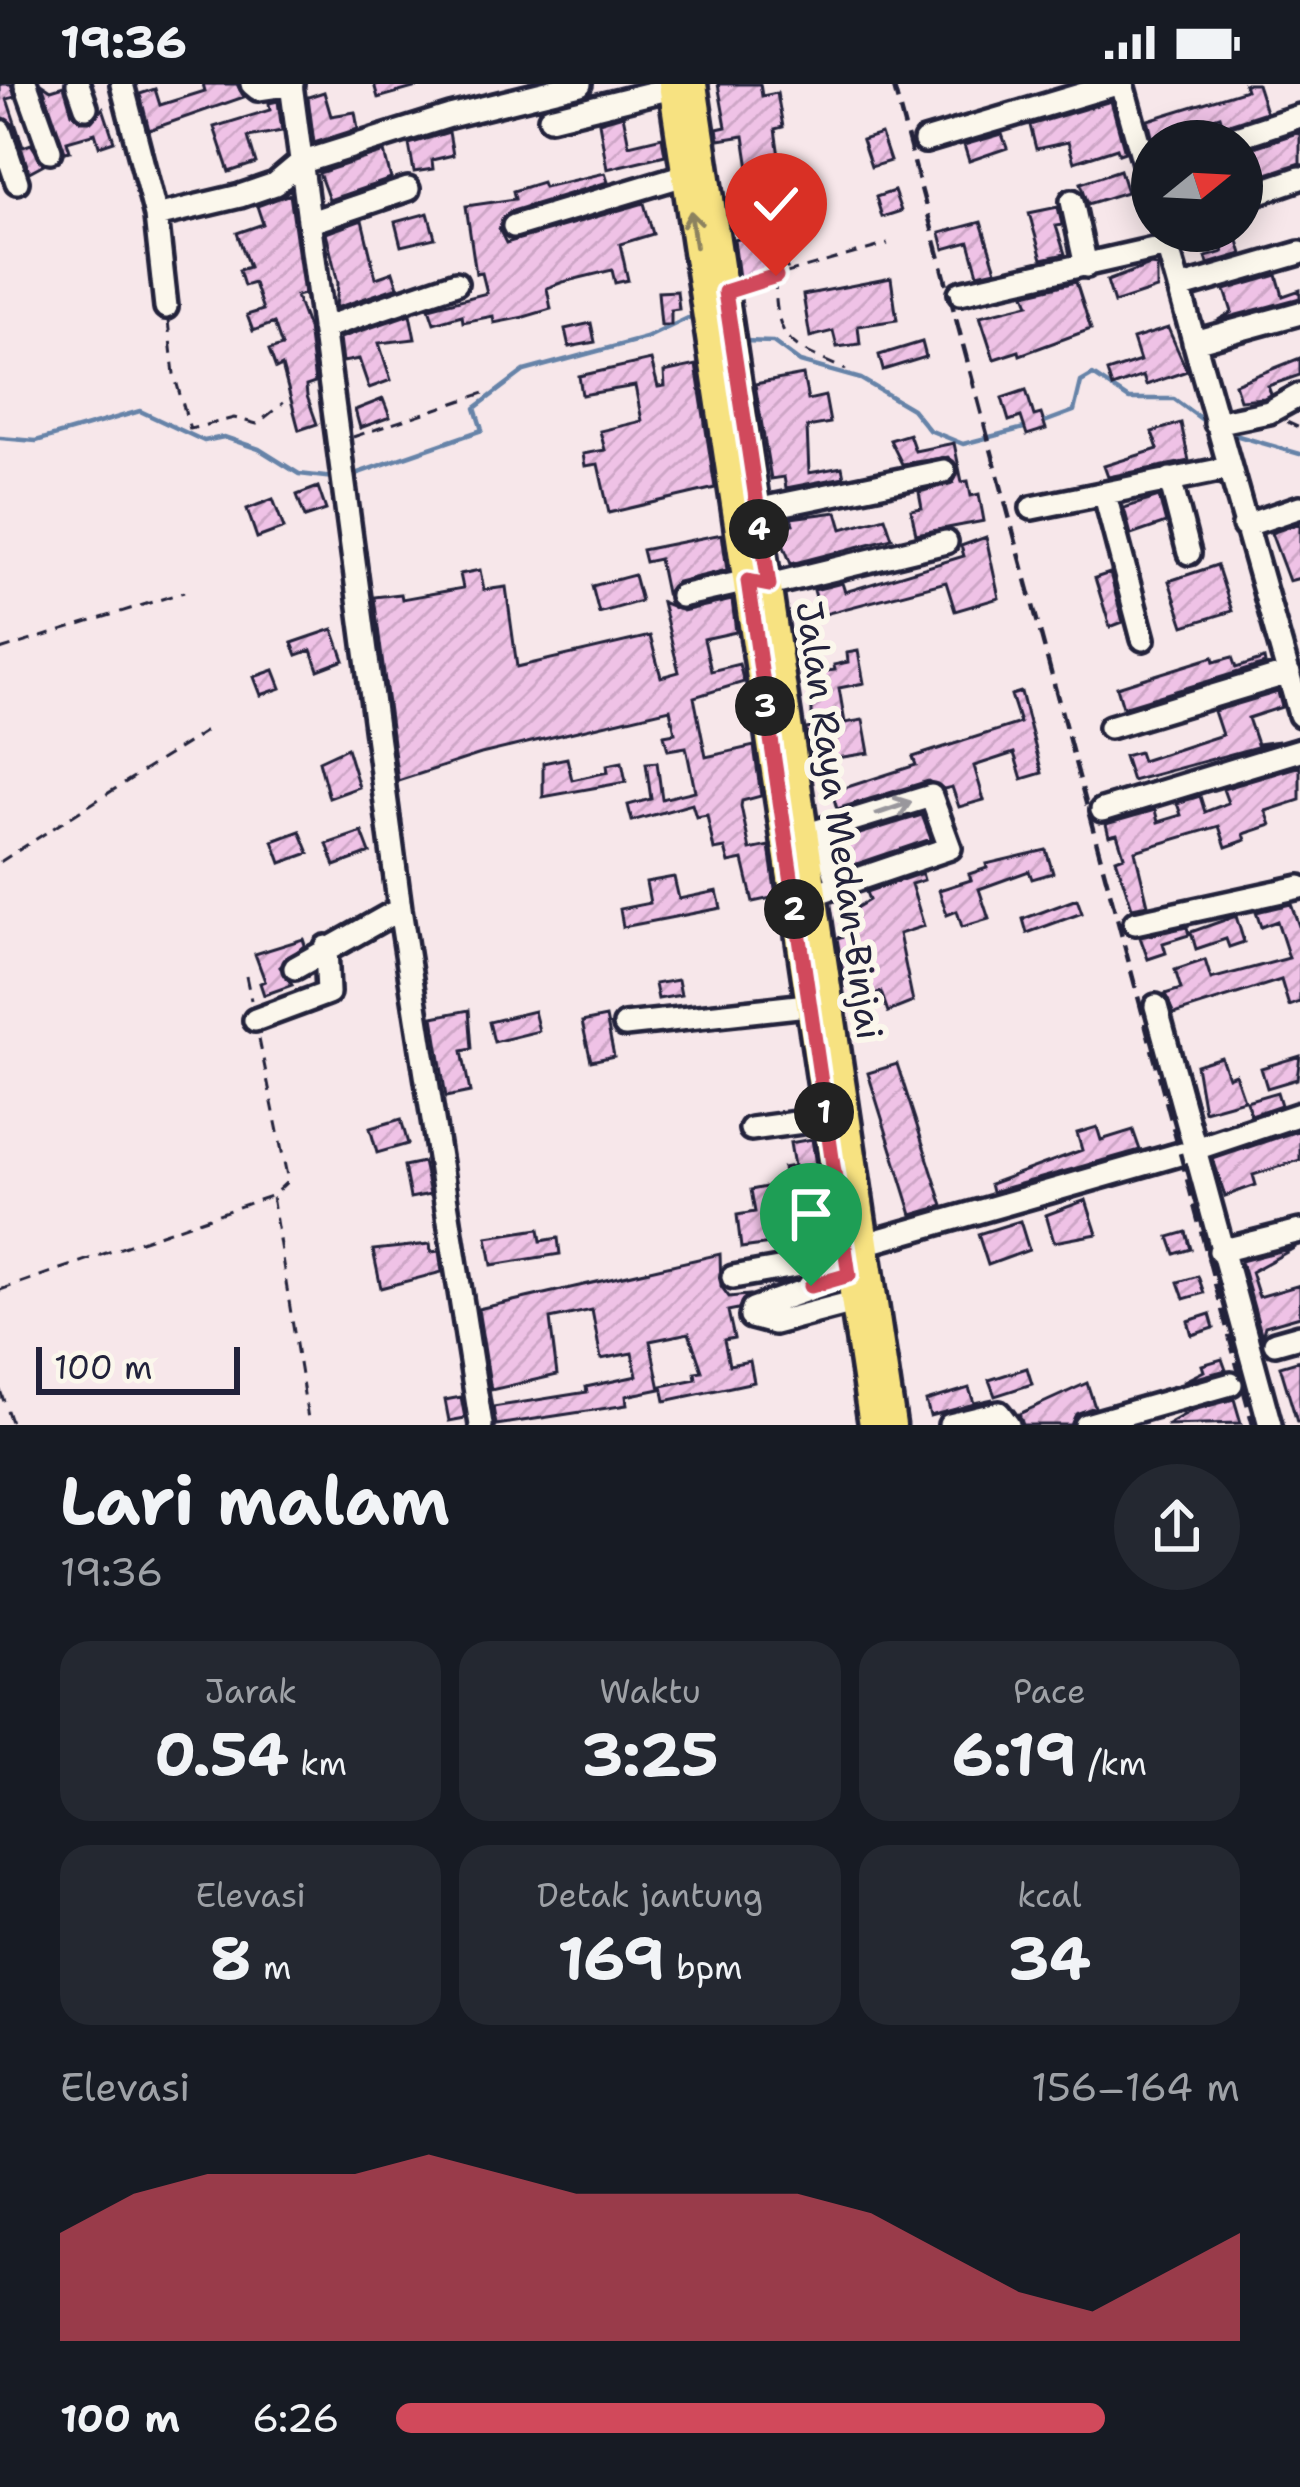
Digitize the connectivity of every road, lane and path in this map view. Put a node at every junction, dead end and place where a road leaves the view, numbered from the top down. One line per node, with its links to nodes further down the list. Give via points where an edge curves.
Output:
1 (26, 84): 16 (street)
2 (78, 84): 9 (street)
3 (122, 84): 24 (street)
4 (252, 84): 5 (street)
5 (291, 84): 17 (street)
6 (580, 84): 17 (street)
7 (1119, 84): 12 (street); 15 (street)
8 (679, 86): 11 (street); 18 (main road, Jalan Raya Medan-Binjai); 35 (main road, Jalan Raya Medan-Binjai)
9 (86, 107)
10 (1300, 116): 13 (street)
11 (550, 118)
12 (1132, 120)
13 (1263, 128)
14 (0, 131): 20 (street)
15 (925, 141)
16 (50, 151)
17 (300, 163): 24 (street, via 274,184); 25 (street)
18 (685, 175): 26 (street); 56 (main road, Jalan Raya Medan-Binjai, one-way to 18)
19 (1300, 178): 22 (street)
20 (17, 182)
21 (408, 189): 25 (street)
22 (1263, 191)
23 (1072, 201): 31 (street)
24 (156, 216): 37 (street)
25 (311, 223): 39 (street)
26 (514, 226)
27 (888, 244): 32 (path)
28 (1131, 250): 31 (street)
29 (1169, 252): 34 (street)
30 (1300, 254): 34 (street)
31 (1086, 266): 36 (street)
32 (776, 276): 35 (path); 41 (path, via 776,324 793,346)
33 (456, 283): 39 (street)
34 (1179, 287): 40 (street)
35 (725, 292): 52 (main road, Jalan Raya Medan-Binjai)
36 (960, 293)
37 (166, 307): 44 (path, via 190,429 234,418 257,424)
38 (1300, 313): 40 (street)
39 (323, 328): 45 (street)
40 (1194, 342): 46 (street)
41 (846, 370)
42 (487, 392): 45 (path)
43 (1300, 394): 46 (street)
44 (283, 403)
45 (341, 441): 72 (street)
46 (1222, 442): 48 (street); 53 (street)
47 (944, 470): 52 (street)
48 (1170, 479): 49 (street); 55 (street)
49 (1105, 495): 51 (street); 60 (street)
50 (1300, 507): 53 (street)
51 (1032, 508)
52 (756, 509): 56 (main road, Jalan Raya Medan-Binjai)
53 (1244, 526): 59 (street)
54 (946, 542): 56 (street)
55 (1189, 554)
56 (758, 583): 58 (street); 68 (main road, Jalan Raya Medan-Binjai); 77 (main road, Jalan Raya Medan-Binjai)
57 (184, 592): 61 (path)
58 (681, 596)
59 (1289, 630): 62 (street)
60 (1143, 639)
61 (0, 650)
62 (1289, 673): 63 (street); 64 (street)
63 (1300, 715)
64 (1110, 727)
65 (206, 731): 69 (path)
66 (1300, 750): 67 (street)
67 (1102, 810)
68 (813, 834): 71 (main road, Jalan Raya Medan-Binjai); 71 (street, one-way to 71, via 931,796 950,848)
69 (0, 862)
70 (1300, 887): 73 (street)
71 (826, 889): 88 (main road, Jalan Raya Medan-Binjai)
72 (400, 909): 74 (street); 98 (street)
73 (1135, 923)
74 (326, 947): 75 (street); 79 (street, via 328,993)
75 (295, 968)
76 (246, 976): 79 (path)
77 (807, 1005): 80 (street); 82 (main road, Jalan Raya Medan-Binjai)
78 (1156, 1006): 84 (street)
79 (256, 1021): 85 (path, via 288,1181)
80 (625, 1025)
81 (1300, 1114): 84 (street)
82 (825, 1120): 83 (street); 88 (main road, Jalan Raya Medan-Binjai)
83 (752, 1129)
84 (1187, 1151): 87 (street); 88 (street)
85 (272, 1196): 90 (path); 97 (path)
86 (1300, 1231): 87 (street)
87 (1220, 1251): 104 (street)
88 (854, 1259): 89 (street); 91 (main road, Jalan Raya Medan-Binjai); 91 (street, via 751,1317 774,1323); 100 (main road, Jalan Raya Medan-Binjai)
89 (733, 1277)
90 (0, 1290)
91 (854, 1302): 99 (main road, Jalan Raya Medan-Binjai)
92 (1300, 1336): 93 (street)
93 (1275, 1342)
94 (1231, 1384): 103 (street)
95 (0, 1390): 96 (path)
96 (12, 1425)
97 (308, 1425)
98 (481, 1425)
99 (872, 1425)
100 (893, 1425)
101 (950, 1425): 102 (street, via 1000,1413)
102 (1008, 1425)
103 (1086, 1425)
104 (1270, 1425)

